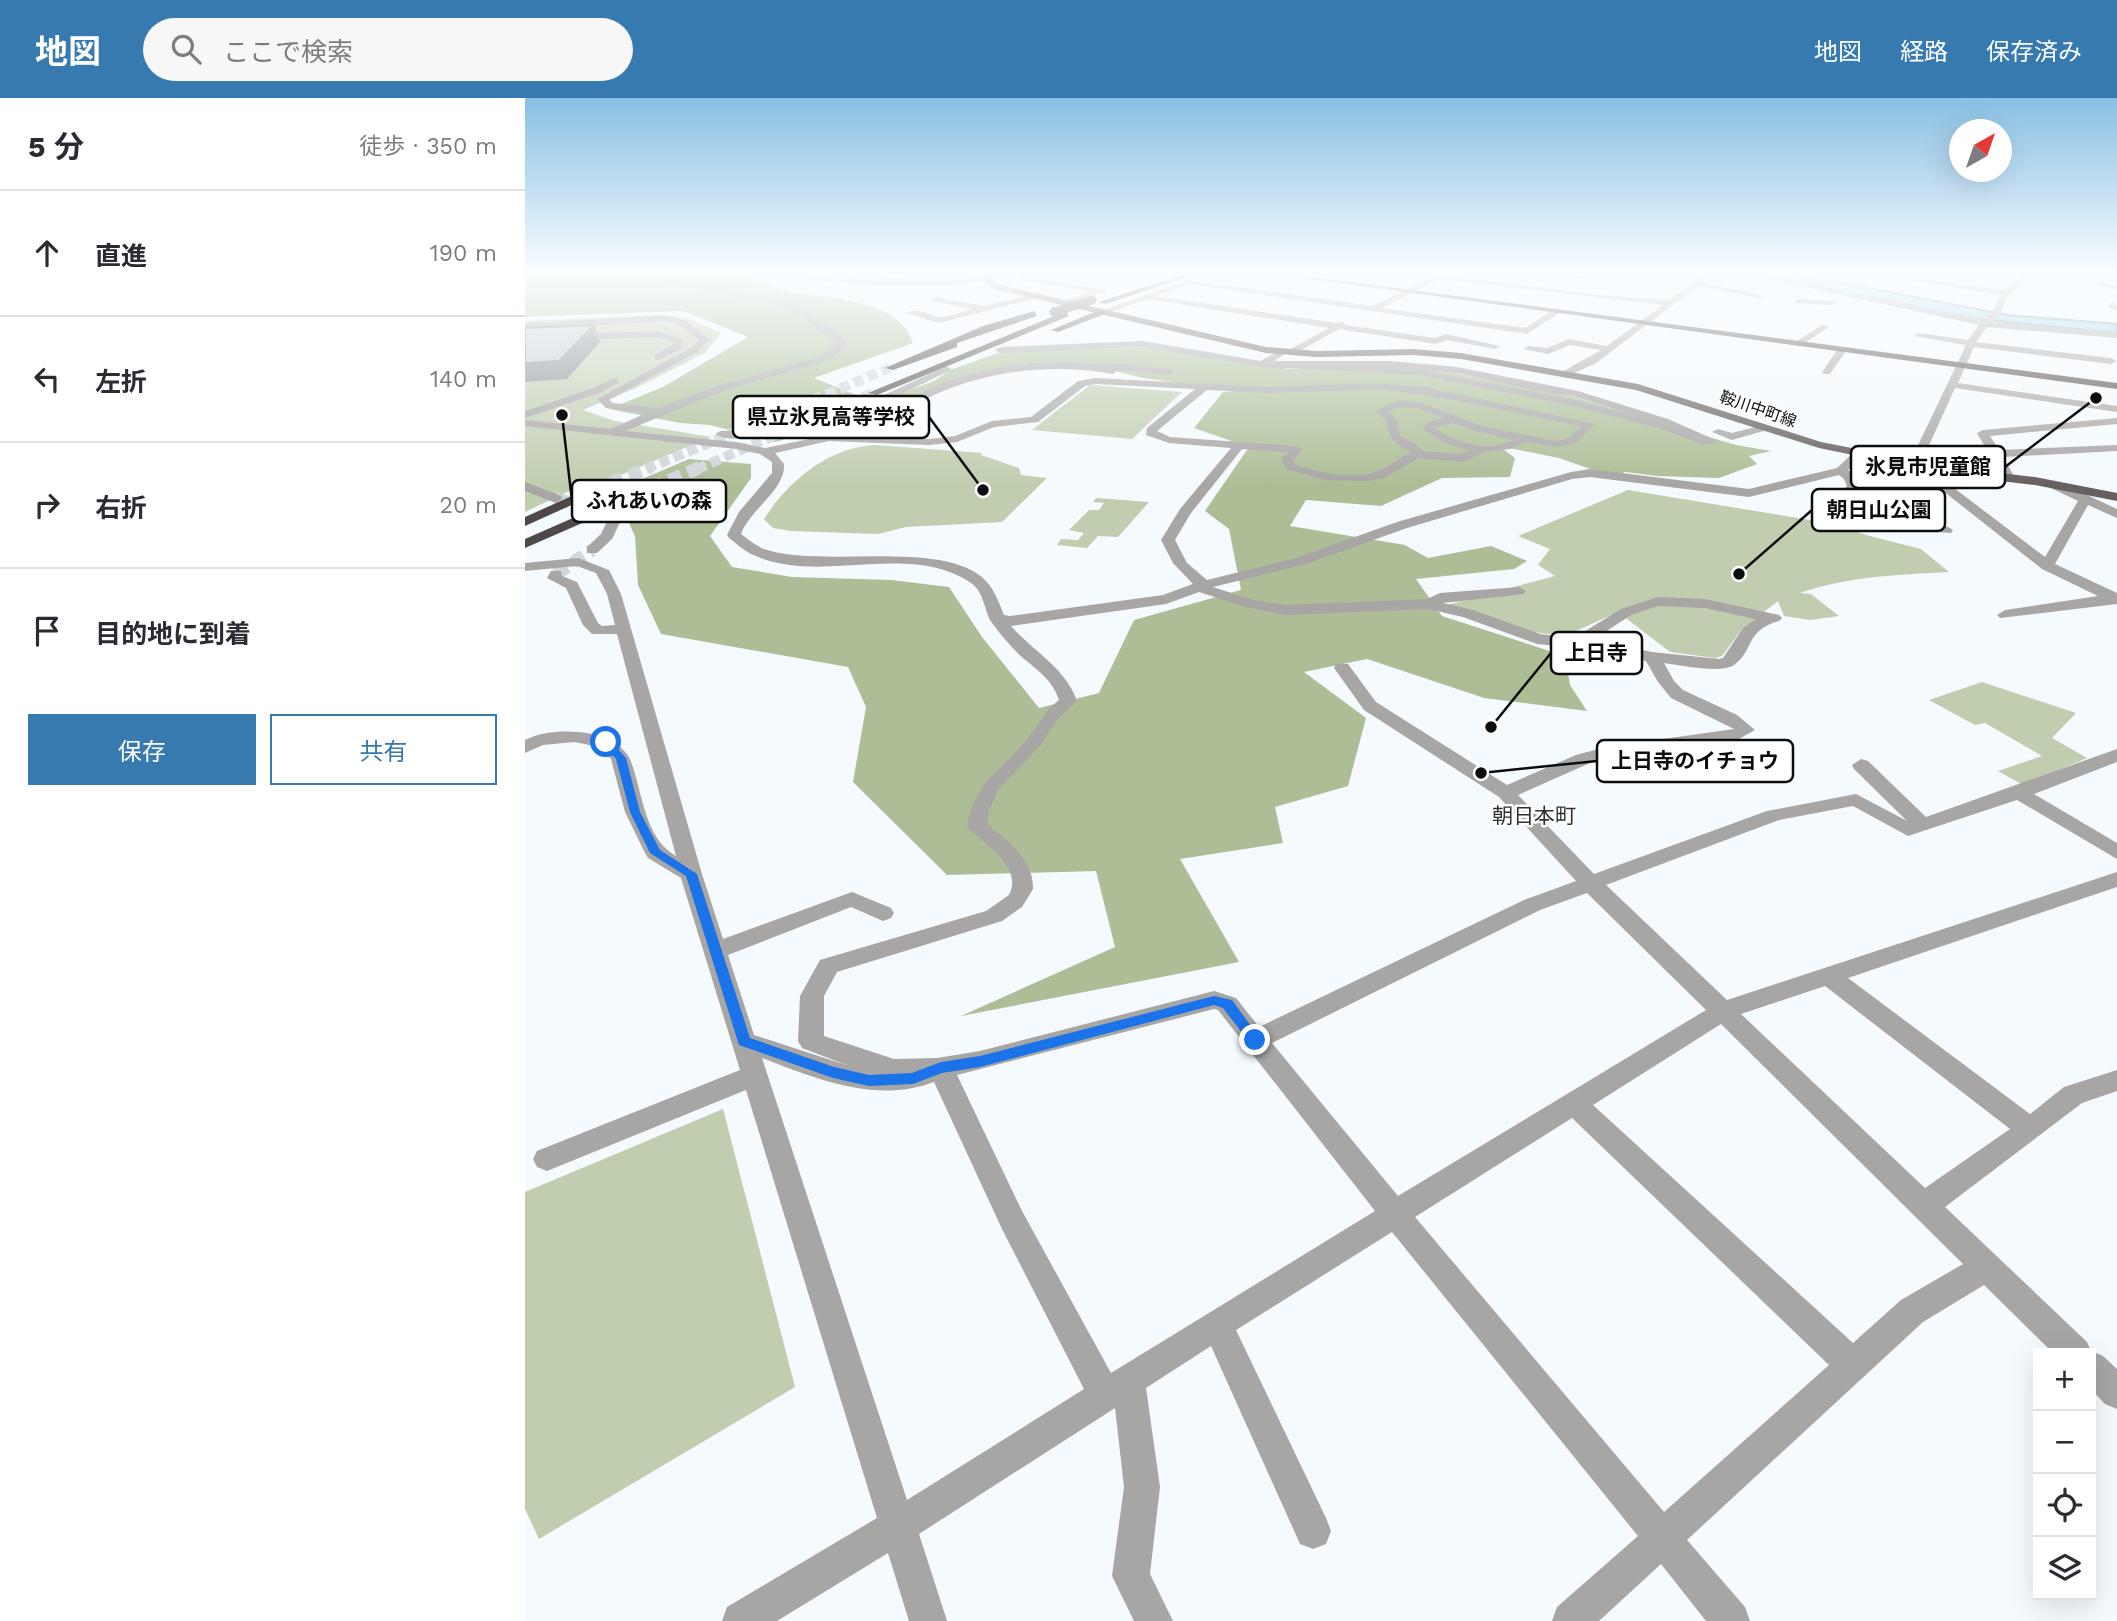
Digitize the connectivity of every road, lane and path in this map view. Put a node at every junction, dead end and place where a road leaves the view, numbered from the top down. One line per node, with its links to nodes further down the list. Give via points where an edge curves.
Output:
1 (679, 343): 51 (street, via 595,391)
2 (702, 343): 50 (street, via 602,399 610,406)
3 (842, 343): 50 (street, via 837,351 818,360 723,386)
4 (949, 343): 28 (highway)
5 (961, 343): 28 (highway, bridge)
6 (988, 343): 39 (highway)
7 (1017, 343): 23 (highway)
8 (1237, 343): 25 (main road, 鞍川中町線)
9 (1305, 343): 25 (street)
10 (1475, 343): 19 (street); 26 (street)
11 (1566, 343): 20 (street, via 1548,351)
12 (1575, 343): 21 (street)
13 (1617, 343): 21 (street)
14 (1790, 343): 18 (highway)
15 (1971, 343): 33 (street)
16 (1980, 343): 29 (street)
17 (1984, 343): 22 (street)
18 (1797, 344): 24 (highway)
19 (1495, 346)
20 (1528, 349)
21 (1609, 349): 40 (street)
22 (2053, 349)
23 (1000, 350): 30 (street, via 1143,344); 36 (highway)
24 (1841, 351): 33 (highway); 38 (street)
25 (1288, 352): 26 (main road, 鞍川中町線); 30 (street)
26 (1461, 356): 35 (main road, 鞍川中町線)
27 (1549, 357): 35 (street)
28 (911, 360): 34 (highway)
29 (2115, 360)
30 (1263, 364): 32 (street)
31 (1078, 365): 44 (street); 46 (street, via 1264,383 1382,379); 52 (street, via 1002,370 925,394)
32 (1306, 365): 46 (street, via 1419,372); 48 (street, via 1446,368)
33 (1962, 366): 42 (street); 43 (highway)
34 (890, 368)
35 (1535, 368): 37 (main road, 鞍川中町線)
36 (946, 369): 39 (highway); 52 (street, via 884,399 885,408)
37 (1548, 371): 40 (main road, 鞍川中町線); 41 (street)
38 (1827, 372)
39 (923, 373): 47 (highway)
40 (1566, 374): 45 (main road, 鞍川中町線)
41 (1528, 382)
42 (1953, 385): 49 (street); 73 (street)
43 (2117, 386)
44 (1203, 387): 56 (street, via 1416,389); 66 (street, via 1151,430 1152,435); 69 (street, via 1088,382 1034,420 992,424 941,442 829,438)
45 (1637, 387): 48 (street); 59 (main road, 鞍川中町線)
46 (1492, 389): 48 (street, via 1570,402 1712,441); 56 (street)
47 (873, 393)
48 (1607, 403)
49 (2117, 409)
50 (657, 412): 61 (street)
51 (525, 415)
52 (900, 415): 63 (street, via 889,421 842,409 758,432)
53 (1458, 419): 58 (street, via 1419,405 1398,404 1380,411 1392,420); 62 (street, via 1431,424 1429,429); 64 (street, via 1439,428); 65 (street)
54 (2117, 421): 57 (street)
55 (525, 423): 61 (street)
56 (1589, 424): 65 (street, via 1565,443)
57 (2069, 425): 68 (street); 72 (street, via 1983,433)
58 (1392, 428): 62 (street, via 1420,436); 71 (street, via 1394,438 1416,449)
59 (1763, 428): 60 (street, via 1732,437); 70 (main road, 鞍川中町線)
60 (1718, 432)
61 (612, 433): 63 (street)
62 (1436, 435): 67 (street)
63 (648, 437): 69 (street)
64 (1464, 438)
65 (1523, 440): 67 (street, via 1512,446)
66 (1239, 445): 71 (street, via 1297,449 1287,459 1290,466 1319,477 1379,474); 91 (street, via 1168,540 1172,555)
67 (1482, 448): 71 (street, via 1463,458)
68 (2115, 448): 72 (street)
69 (764, 452): 96 (street, via 776,458 777,480 736,525 734,536 743,546 781,558 934,563 978,582 989,595)
70 (1859, 453): 73 (main road, 鞍川中町線); 74 (street)
71 (1416, 454)
72 (1997, 454): 75 (street)
73 (1915, 464): 75 (main road, 鞍川中町線); 88 (street)
74 (1841, 471): 85 (street, via 1853,486 1848,496 1834,503 1836,514); 91 (street, via 1749,493 1590,472 1402,525 1301,561)
75 (2009, 478): 76 (main road, 鞍川中町線)
76 (2055, 485): 79 (main road, 鞍川中町線); 81 (street)
77 (525, 486): 80 (street)
78 (592, 491): 84 (highway)
79 (2117, 497)
80 (557, 499)
81 (2085, 500): 83 (street); 88 (street)
82 (615, 510): 86 (highway); 87 (street, via 607,536)
83 (2117, 514)
84 (525, 522)
85 (1945, 530)
86 (525, 544)
87 (592, 550)
88 (2047, 566): 93 (street)
89 (525, 567): 97 (street, via 578,562 603,570)
90 (556, 574): 97 (street, via 554,578 572,585 597,631)
91 (1201, 586): 94 (street, via 1250,604 1286,610); 96 (street, via 1165,599 1010,621)
92 (1519, 591): 94 (street, via 1440,598)
93 (2115, 599): 95 (street)
94 (1428, 604): 98 (street, via 1468,613 1537,639)
95 (2005, 615)
96 (997, 618): 117 (street, via 1019,645 1064,685 1068,701 1051,713 1034,742 987,789 979,807 977,825 1013,858 1024,888 1016,901 994,916 828,966 812,996 811,1041 895,1069)
97 (623, 629): 108 (street)
98 (1577, 643): 99 (street); 99 (street, via 1626,613 1661,602 1687,602 1771,617 1749,631 1729,661)
99 (1652, 657): 104 (street, via 1674,692 1739,722 1746,730 1735,736 1583,759)
100 (1342, 668): 104 (street, via 1370,705)
101 (525, 747): 108 (street, via 539,740 574,737 606,742 621,758 635,812 655,853)
102 (2117, 755): 105 (street)
103 (1861, 765): 106 (street)
104 (1506, 793): 110 (street)
105 (2019, 793): 106 (street); 107 (street)
106 (1924, 826): 110 (street, via 1908,830 1856,800 1774,815)
107 (2117, 852)
108 (691, 874): 112 (street)
109 (2117, 879): 113 (street)
110 (1591, 884): 114 (street); 115 (street, via 1532,905)
111 (883, 913): 112 (street, via 852,899)
112 (715, 951): 116 (street)
113 (1827, 975): 114 (street); 121 (street)
114 (1723, 1011): 120 (street); 123 (street)
115 (1255, 1040): 117 (street, via 1227,1004 1214,1000); 124 (street)
116 (744, 1041): 117 (street, via 833,1073 869,1080 913,1079); 118 (street)
117 (941, 1068): 130 (street, via 1012,1220)
118 (755, 1075): 122 (street); 132 (street)
119 (2117, 1080): 121 (street, via 2073,1095)
120 (1574, 1104): 124 (street); 128 (street)
121 (2030, 1129): 123 (street)
122 (547, 1159)
123 (1922, 1207): 125 (street)
124 (1394, 1213): 126 (street); 134 (street)
125 (1985, 1268): 127 (street); 128 (street, via 1912,1311)
126 (1217, 1324): 130 (street); 133 (street)
127 (2071, 1348)
128 (1853, 1365): 134 (street)
129 (2096, 1372): 131 (street)
130 (1116, 1387): 132 (street); 137 (street, via 1142,1487 1131,1576)
131 (2117, 1392)
132 (899, 1526): 135 (street); 136 (street)
133 (1313, 1531)
134 (1663, 1538): 138 (street); 139 (street)
135 (741, 1621)
136 (928, 1621)
137 (1154, 1621)
138 (1571, 1621)
139 (1731, 1621)

